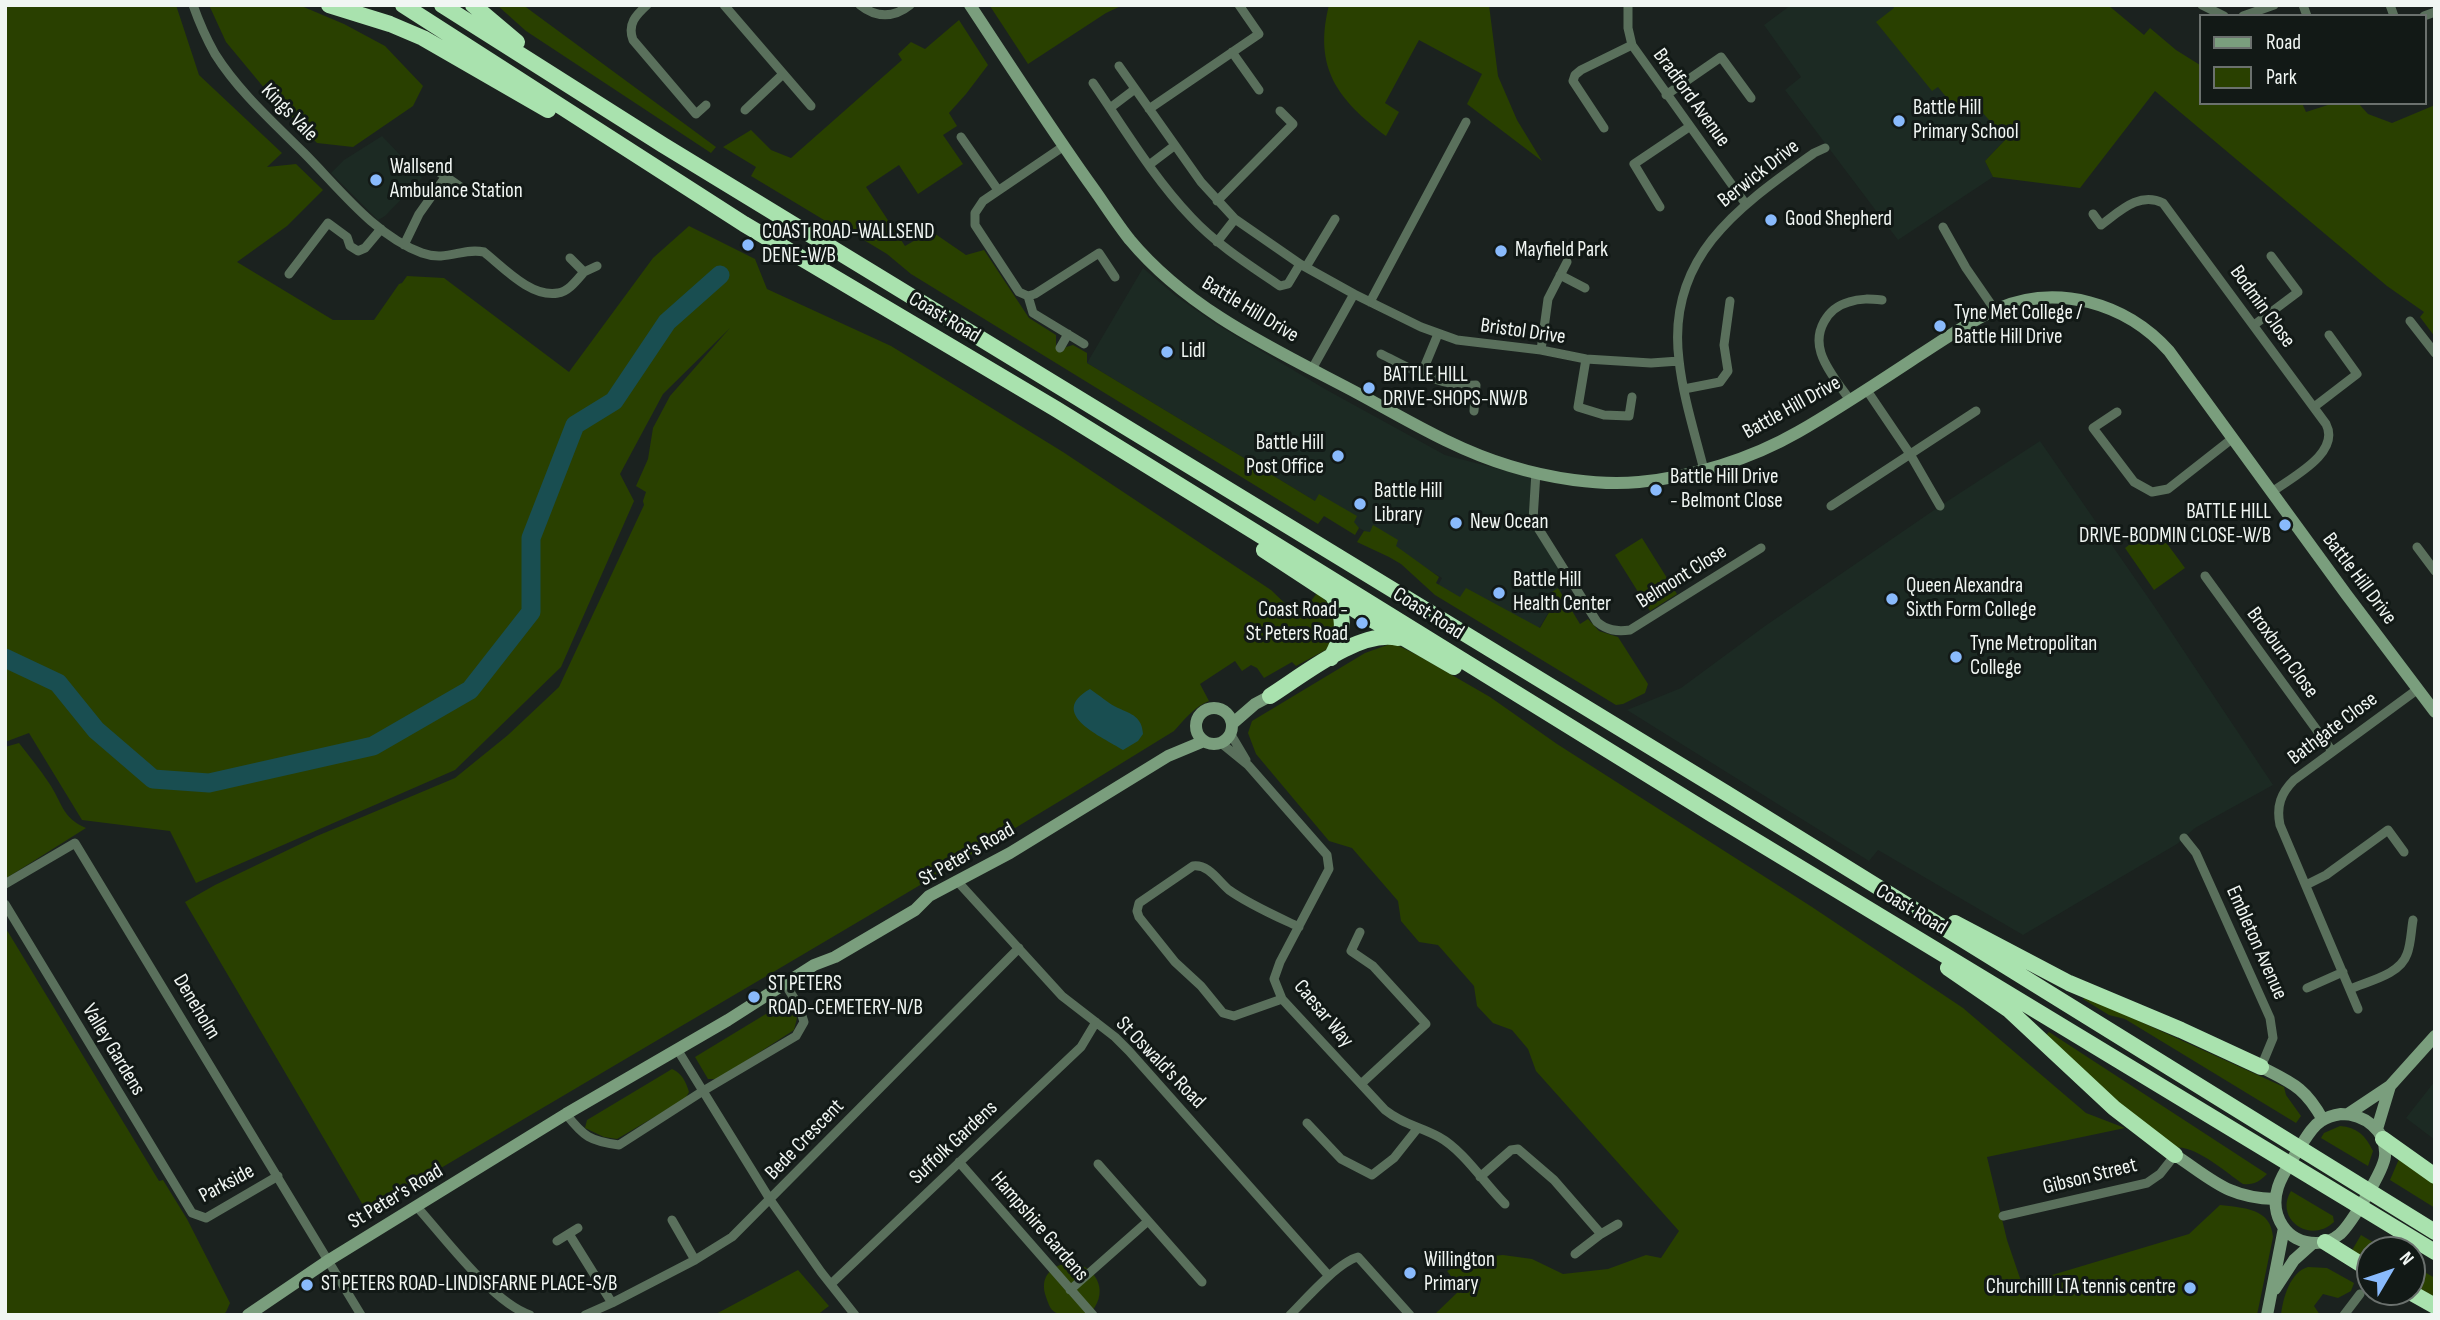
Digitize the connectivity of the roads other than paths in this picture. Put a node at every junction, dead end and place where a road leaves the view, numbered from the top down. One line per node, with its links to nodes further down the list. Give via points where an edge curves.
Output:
1 (192, 5): 53 (street, Kings Vale, via 216,54 244,92)
2 (329, 5): 51 (highway, via 423,38)
3 (403, 5): 51 (highway, Coast Road)
4 (442, 5): 36 (highway, Coast Road)
5 (473, 5): 36 (highway)
6 (648, 5): 26 (street, via 633,21 633,40 696,114)
7 (724, 5): 20 (street)
8 (860, 5): 9 (street, via 886,15)
9 (910, 5)
10 (970, 5): 37 (street, Battle Hill Drive)
11 (1239, 5): 18 (street, via 1259,34)
12 (1628, 5): 17 (street, Bradford Avenue)
13 (2202, 5): 15 (street)
14 (2274, 5): 16 (street)
15 (2220, 14)
16 (2249, 14)
17 (1632, 45): 24 (street, Bradford Avenue); 34 (street, via 1575,75 1573,81)
18 (1232, 52): 23 (street); 29 (street)
19 (1119, 66): 22 (street, Bristol Drive)
20 (783, 74): 27 (street); 30 (street)
21 (1093, 83): 28 (street)
22 (1135, 89): 28 (street); 29 (street, Bristol Drive)
23 (1259, 90)
24 (1666, 95): 25 (street, via 1721,57); 33 (street, Bradford Avenue)
25 (1751, 98)
26 (706, 105)
27 (811, 106)
28 (1110, 108): 41 (street)
29 (1149, 109): 38 (street, Bristol Drive)
30 (745, 110)
31 (1280, 111): 45 (street, via 1293,124)
32 (1466, 122): 69 (street)
33 (1689, 127): 46 (street, Bradford Avenue); 47 (street, via 1634,164)
34 (1604, 128)
35 (961, 136): 44 (street)
36 (663, 145): 120 (highway, Coast Road)
37 (1064, 146): 44 (street); 84 (street, Battle Hill Drive, via 1131,241 1180,289 1237,328)
38 (1174, 146): 41 (street); 45 (street, Bristol Drive)
39 (1825, 148): 46 (street, Berwick Drive)
40 (429, 164): 42 (street)
41 (1149, 165): 54 (street)
42 (446, 176): 43 (street); 55 (street)
43 (461, 188)
44 (998, 190): 67 (street, via 975,213 975,225 1019,292)
45 (1217, 201): 49 (street, Bristol Drive)
46 (1745, 203): 83 (street, Berwick Drive, via 1718,230 1689,275 1680,306)
47 (1660, 207)
48 (2092, 214): 73 (street, Bodmin Close, via 2101,225 2134,202 2149,199 2162,203)
49 (1235, 219): 54 (street); 60 (street, Bristol Drive)
50 (1335, 219): 60 (street)
51 (744, 224): 91 (highway, Coast Road)
52 (1943, 227): 71 (street)
53 (381, 229): 55 (street, Kings Vale); 62 (street, via 358,251 328,223)
54 (1217, 242): 60 (street, via 1279,286 1288,284)
55 (404, 245): 61 (street, Kings Vale, via 436,257 484,252 542,292 570,288)
56 (2271, 256): 73 (street, via 2298,292)
57 (570, 258): 61 (street)
58 (1567, 262): 63 (street)
59 (597, 266): 61 (street, Kings Vale)
60 (1303, 266): 66 (street, Bristol Drive)
61 (584, 272)
62 (289, 274)
63 (1560, 275): 65 (street); 79 (street, via 1548,299)
64 (1115, 276): 67 (street, via 1099,253)
65 (1586, 288)
66 (1354, 294): 69 (street, Bristol Drive); 84 (street)
67 (1028, 296): 74 (street, via 1033,313)
68 (1882, 300): 89 (street, via 1847,302 1821,324 1821,354)
69 (1370, 302): 75 (street, Bristol Drive)
70 (1730, 302): 86 (street, via 1724,345 1728,371 1720,382)
71 (1995, 310): 87 (street, Battle Hill Drive); 95 (street, Battle Hill Drive, via 2027,300 2067,298 2108,307 2133,320 2169,351)
72 (2410, 321): 80 (street)
73 (2254, 325): 90 (street, Bodmin Close)
74 (1068, 334): 77 (street); 78 (street)
75 (1438, 334): 79 (street, Bristol Drive); 85 (street)
76 (2329, 335): 90 (street, via 2357,374)
77 (1084, 344)
78 (1060, 348)
79 (1541, 350): 82 (street, Bristol Drive)
80 (2435, 353)
81 (1381, 354): 85 (street)
82 (1586, 359): 83 (street, Bristol Drive); 88 (street, via 1578,407 1629,416)
83 (1679, 361): 86 (street, Berwick Drive)
84 (1312, 369): 98 (street, Battle Hill Drive, via 1462,448)
85 (1421, 375): 92 (street, via 1455,386 1476,385)
86 (1684, 389): 97 (street, Berwick Drive)
87 (1866, 389): 89 (street, Battle Hill Drive); 96 (street)
88 (1632, 397)
89 (1850, 400): 97 (street, Battle Hill Drive, via 1797,433)
90 (2314, 407): 99 (street, Bodmin Close, via 2329,431 2329,444)
91 (1056, 410): 106 (highway); 117 (highway, Coast Road)
92 (1474, 411)
93 (1976, 411): 96 (street)
94 (2117, 412): 95 (street, via 2093,428 2134,482 2152,492 2168,489)
95 (2233, 439): 99 (street, Battle Hill Drive)
96 (1910, 454): 100 (street); 101 (street)
97 (1704, 470): 98 (street, Battle Hill Drive, via 1623,483)
98 (1536, 472): 103 (street, Belmont Close, via 1534,520 1605,628 1630,630)
99 (2272, 492): 109 (street, Battle Hill Drive)
100 (1831, 506)
101 (1940, 506)
102 (2417, 547): 104 (street)
103 (1761, 548)
104 (2435, 571)
105 (2205, 576): 115 (street, Broxburn Close)
106 (1333, 596): 107 (highway); 108 (highway, via 1343,625)
107 (1404, 640): 108 (highway, via 1376,637); 117 (highway)
108 (1331, 658): 110 (highway)
109 (2418, 688): 111 (street, Battle Hill Drive); 115 (street, Bathgate Close)
110 (1262, 700): 112 (street, St Peter's Road)
111 (2435, 712)
112 (1227, 728): 113 (street, St Peter's Road, via 1216,708 1204,711); 114 (street, St Peter's Road, via 1209,744); 127 (street, Caesar Way, via 1248,765 1327,855 1329,869)
113 (1196, 730): 114 (street); 116 (street, St Peter's Road)
114 (1204, 741): 116 (street, St Peter's Road)
115 (2332, 751): 123 (street, Bathgate Close, via 2289,785 2279,805 2280,825)
116 (1168, 756): 121 (street, St Peter's Road)
117 (1713, 815): 124 (highway, Coast Road)
118 (2184, 838): 139 (street, Embleton Avenue, via 2196,853 2270,1018 2273,1038)
119 (2404, 852): 123 (street, via 2388,830)
120 (1835, 860): 139 (highway, via 2069,983); 160 (highway, Coast Road, via 2271,1129)
121 (958, 882): 129 (street, St Oswald's Road); 131 (street, St Peter's Road)
122 (5, 884): 152 (street, Deneholm, via 75,842)
123 (2306, 884): 130 (street, Bathgate Close)
124 (1832, 886): 149 (highway, via 2008,1010 2115,1108); 160 (highway, Coast Road, via 2264,1148)
125 (5, 904): 159 (street, Valley Gardens)
126 (2413, 920): 133 (street, via 2401,965)
127 (1299, 928): 134 (street, Caesar Way, via 1274,979); 134 (street, via 1229,890 1199,865 1139,903 1137,911 1175,962 1223,1013 1234,1016)
128 (1360, 932): 140 (street, via 1351,951 1373,966 1426,1024)
129 (1019, 948): 136 (street, St Oswald's Road, via 1062,996); 156 (street, Bede Crescent)
130 (2343, 972): 132 (street); 133 (street, Bathgate Close)
131 (785, 984): 138 (street, St Peter's Road); 142 (street, via 804,1022 796,1036)
132 (2307, 988)
133 (2350, 989): 135 (street, Bathgate Close)
134 (1282, 999): 140 (street, Caesar Way)
135 (2358, 1009)
136 (1096, 1022): 150 (street, Suffolk Gardens, via 1081,1047); 177 (street, St Oswald's Road, via 1129,1051)
137 (2435, 1036): 141 (street)
138 (677, 1049): 142 (street); 143 (street, St Peter's Road)
139 (2261, 1067): 145 (street, via 2302,1089)
140 (1361, 1084): 147 (street, Caesar Way, via 1385,1110)
141 (2390, 1086): 144 (street); 148 (street)
142 (703, 1091): 143 (street, via 619,1145 582,1135); 156 (street)
143 (566, 1114): 158 (street, St Peter's Road)
144 (2348, 1114): 145 (street); 148 (street, via 2361,1117)
145 (2323, 1119): 155 (street, via 2281,1178)
146 (1307, 1123): 147 (street, via 1341,1158 1372,1175 1394,1158)
147 (1417, 1129): 154 (street, Caesar Way, via 1451,1145)
148 (2380, 1134): 153 (highway); 171 (street, via 2385,1157 2382,1168 2347,1226)
149 (2175, 1155): 155 (street, via 2232,1193); 161 (street, Gibson Street, via 2147,1183)
150 (959, 1162): 179 (street, Suffolk Gardens); 180 (street, Hampshire Gardens)
151 (1098, 1164): 163 (street)
152 (278, 1176): 159 (street, Parkside, via 206,1218); 174 (street, Deneholm)
153 (2435, 1176)
154 (1479, 1177): 157 (street, Caesar Way); 169 (street, via 1518,1149 1554,1180)
155 (2275, 1199): 166 (street)
156 (771, 1200): 175 (street, Bede Crescent, via 732,1237); 179 (street)
157 (1505, 1204)
158 (417, 1207): 174 (street, St Peter's Road); 186 (street, via 492,1290)
159 (192, 1213)
160 (2389, 1213): 167 (highway, Coast Road); 172 (highway, Coast Road)
161 (2003, 1216)
162 (672, 1220): 175 (street)
163 (1148, 1221): 178 (street); 180 (street)
164 (1618, 1224): 169 (street)
165 (578, 1228): 168 (street)
166 (2284, 1228): 171 (street, via 2299,1240); 181 (street)
167 (2435, 1232)
168 (569, 1234): 170 (street); 183 (street)
169 (1601, 1234): 173 (street)
170 (557, 1241)
171 (2319, 1243): 176 (highway); 181 (street, via 2288,1267)
172 (2435, 1252)
173 (1575, 1254)
174 (329, 1260): 184 (street, St Peter's Road); 185 (street, Deneholm)
175 (695, 1260): 183 (street, Bede Crescent)
176 (2356, 1263)
177 (1329, 1276): 190 (street); 191 (street, via 1358,1257)
178 (1202, 1282)
179 (831, 1284): 188 (street)
180 (1070, 1290): 189 (street, Hampshire Gardens)
181 (2272, 1295): 192 (street)
182 (2356, 1299): 193 (street)
183 (612, 1303): 187 (street, Bede Crescent)
184 (248, 1315)
185 (361, 1315)
186 (530, 1315)
187 (585, 1315)
188 (855, 1315)
189 (1093, 1315)
190 (1290, 1315)
191 (1410, 1315)
192 (2267, 1315)
193 (2344, 1315)

